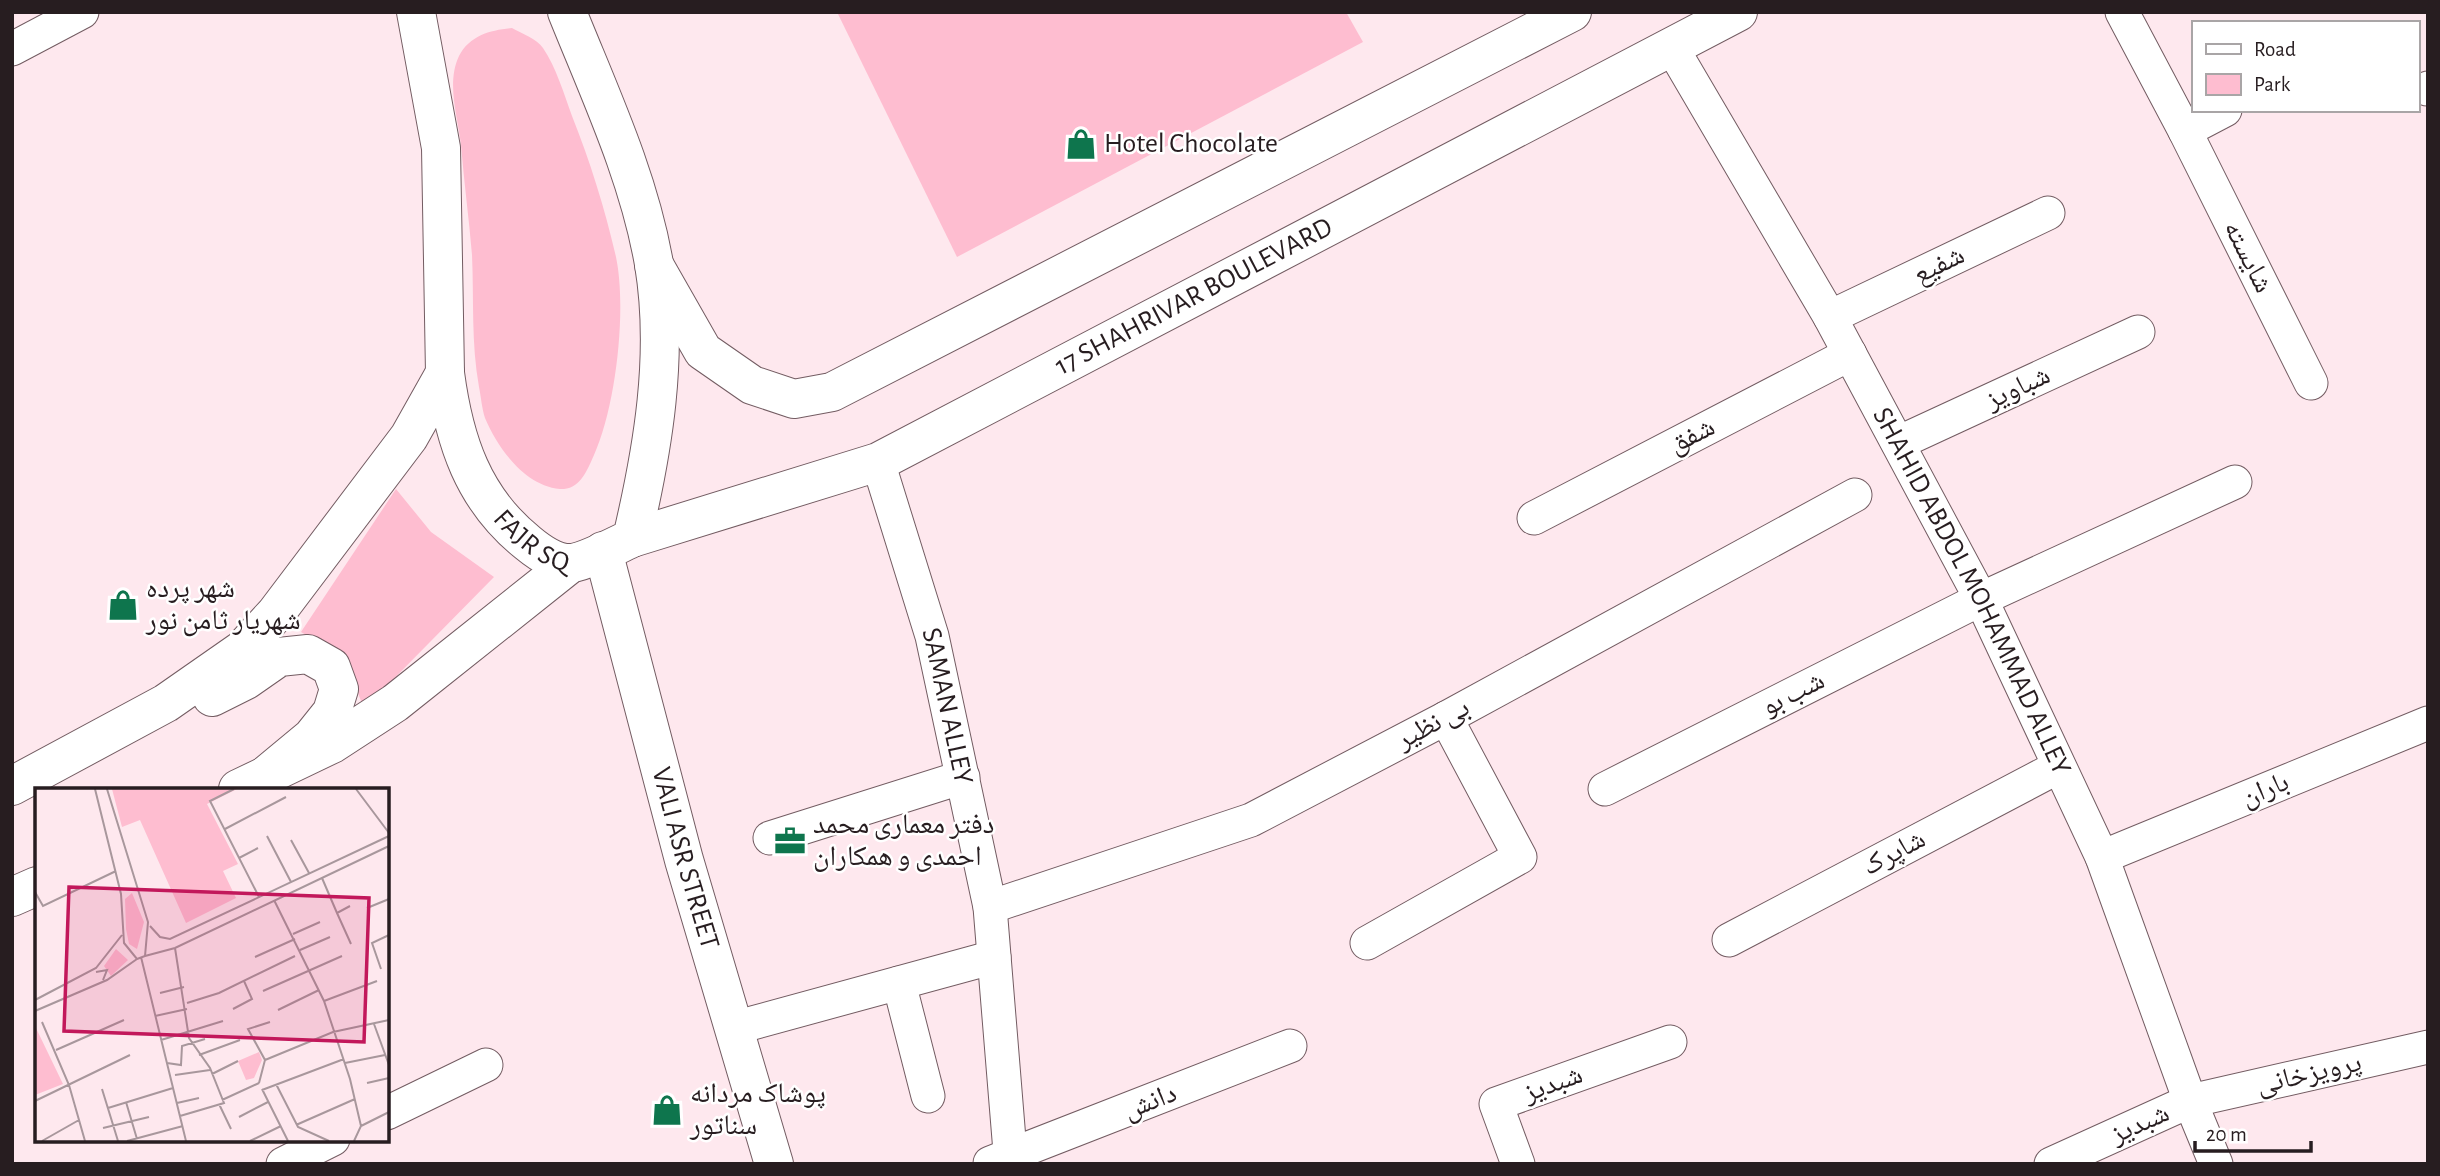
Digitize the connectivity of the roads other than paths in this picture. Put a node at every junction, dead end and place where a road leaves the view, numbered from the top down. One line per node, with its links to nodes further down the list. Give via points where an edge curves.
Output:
1 (82, 12): 8 (street)
2 (567, 12): 12 (main road, via 642,211)
3 (1738, 12): 7 (main road, 17 SHAHRIVAR BOULEVARD)
4 (2122, 12): 10 (street, شایسته)
5 (1550, 17): 12 (main road, via 832,392 794,399 752,384 703,351)
6 (419, 27): 16 (main road, FAJR SQ, via 441,148)
7 (1671, 46): 13 (street, SHAHID ABDOL MOHAMMAD ALLEY); 19 (main road, 17 SHAHRIVAR BOULEVARD)
8 (12, 49)
9 (2221, 112): 10 (street)
10 (2185, 131): 17 (street, شایسته)
11 (2048, 213): 13 (street, شفیع)
12 (654, 265): 23 (main road, via 659,329 652,446)
13 (1830, 317): 15 (street, SHAHID ABDOL MOHAMMAD ALLEY)
14 (2138, 332): 18 (street, شباویز)
15 (1850, 354): 18 (street, SHAHID ABDOL MOHAMMAD ALLEY); 22 (street, شفق)
16 (445, 373): 23 (main road, FAJR SQ, via 458,442 472,477 496,512 543,555); 27 (main road, via 409,437 276,613 242,650 166,703)
17 (2311, 383)
18 (1898, 443): 24 (street, SHAHID ABDOL MOHAMMAD ALLEY)
19 (878, 462): 23 (main road, 17 SHAHRIVAR BOULEVARD); 29 (street, SAMAN ALLEY, via 932,636)
20 (2235, 482): 24 (street, شب بو)
21 (1855, 495): 25 (street, بی نظیر)
22 (1534, 518)
23 (602, 551): 30 (main road, via 395,703 332,744); 42 (main road, VALI ASR STREET)
24 (1981, 598): 28 (street, SHAHID ABDOL MOHAMMAD ALLEY); 32 (street, شب بو)
25 (1446, 718): 37 (street, بی نظیر, via 1251,820); 39 (street, via 1520,857)
26 (2428, 723): 34 (street, باران)
27 (62, 760): 30 (main road, via 202,703 279,657 308,654 331,667 339,689 332,712 312,737); 31 (main road)
28 (2058, 767): 34 (street, SHAHID ABDOL MOHAMMAD ALLEY); 38 (street, شاپرک)
29 (963, 777): 33 (street); 37 (street, SAMAN ALLEY)
30 (251, 783)
31 (12, 786)
32 (1605, 789)
33 (770, 838)
34 (2102, 857): 48 (street, SHAHID ABDOL MOHAMMAD ALLEY)
35 (35, 887): 36 (main road)
36 (12, 897)
37 (990, 907): 40 (street, SAMAN ALLEY)
38 (1729, 940)
39 (1367, 943)
40 (994, 957): 41 (street); 51 (street, SAMAN ALLEY)
41 (899, 983): 42 (street); 47 (street)
42 (734, 1028): 53 (main road, VALI ASR STREET)
43 (1670, 1042): 54 (street, شبدیز, via 1496,1104)
44 (1290, 1046): 51 (street, دانش)
45 (2428, 1047): 48 (street, پرویزخانی)
46 (486, 1065): 49 (street)
47 (928, 1096)
48 (2190, 1101): 55 (street, شبدیز); 56 (street, SHAHID ABDOL MOHAMMAD ALLEY)
49 (388, 1113)
50 (329, 1141): 52 (street)
51 (1003, 1162)
52 (283, 1164)
53 (774, 1164)
54 (1518, 1164)
55 (2051, 1164)
56 (2216, 1164)

